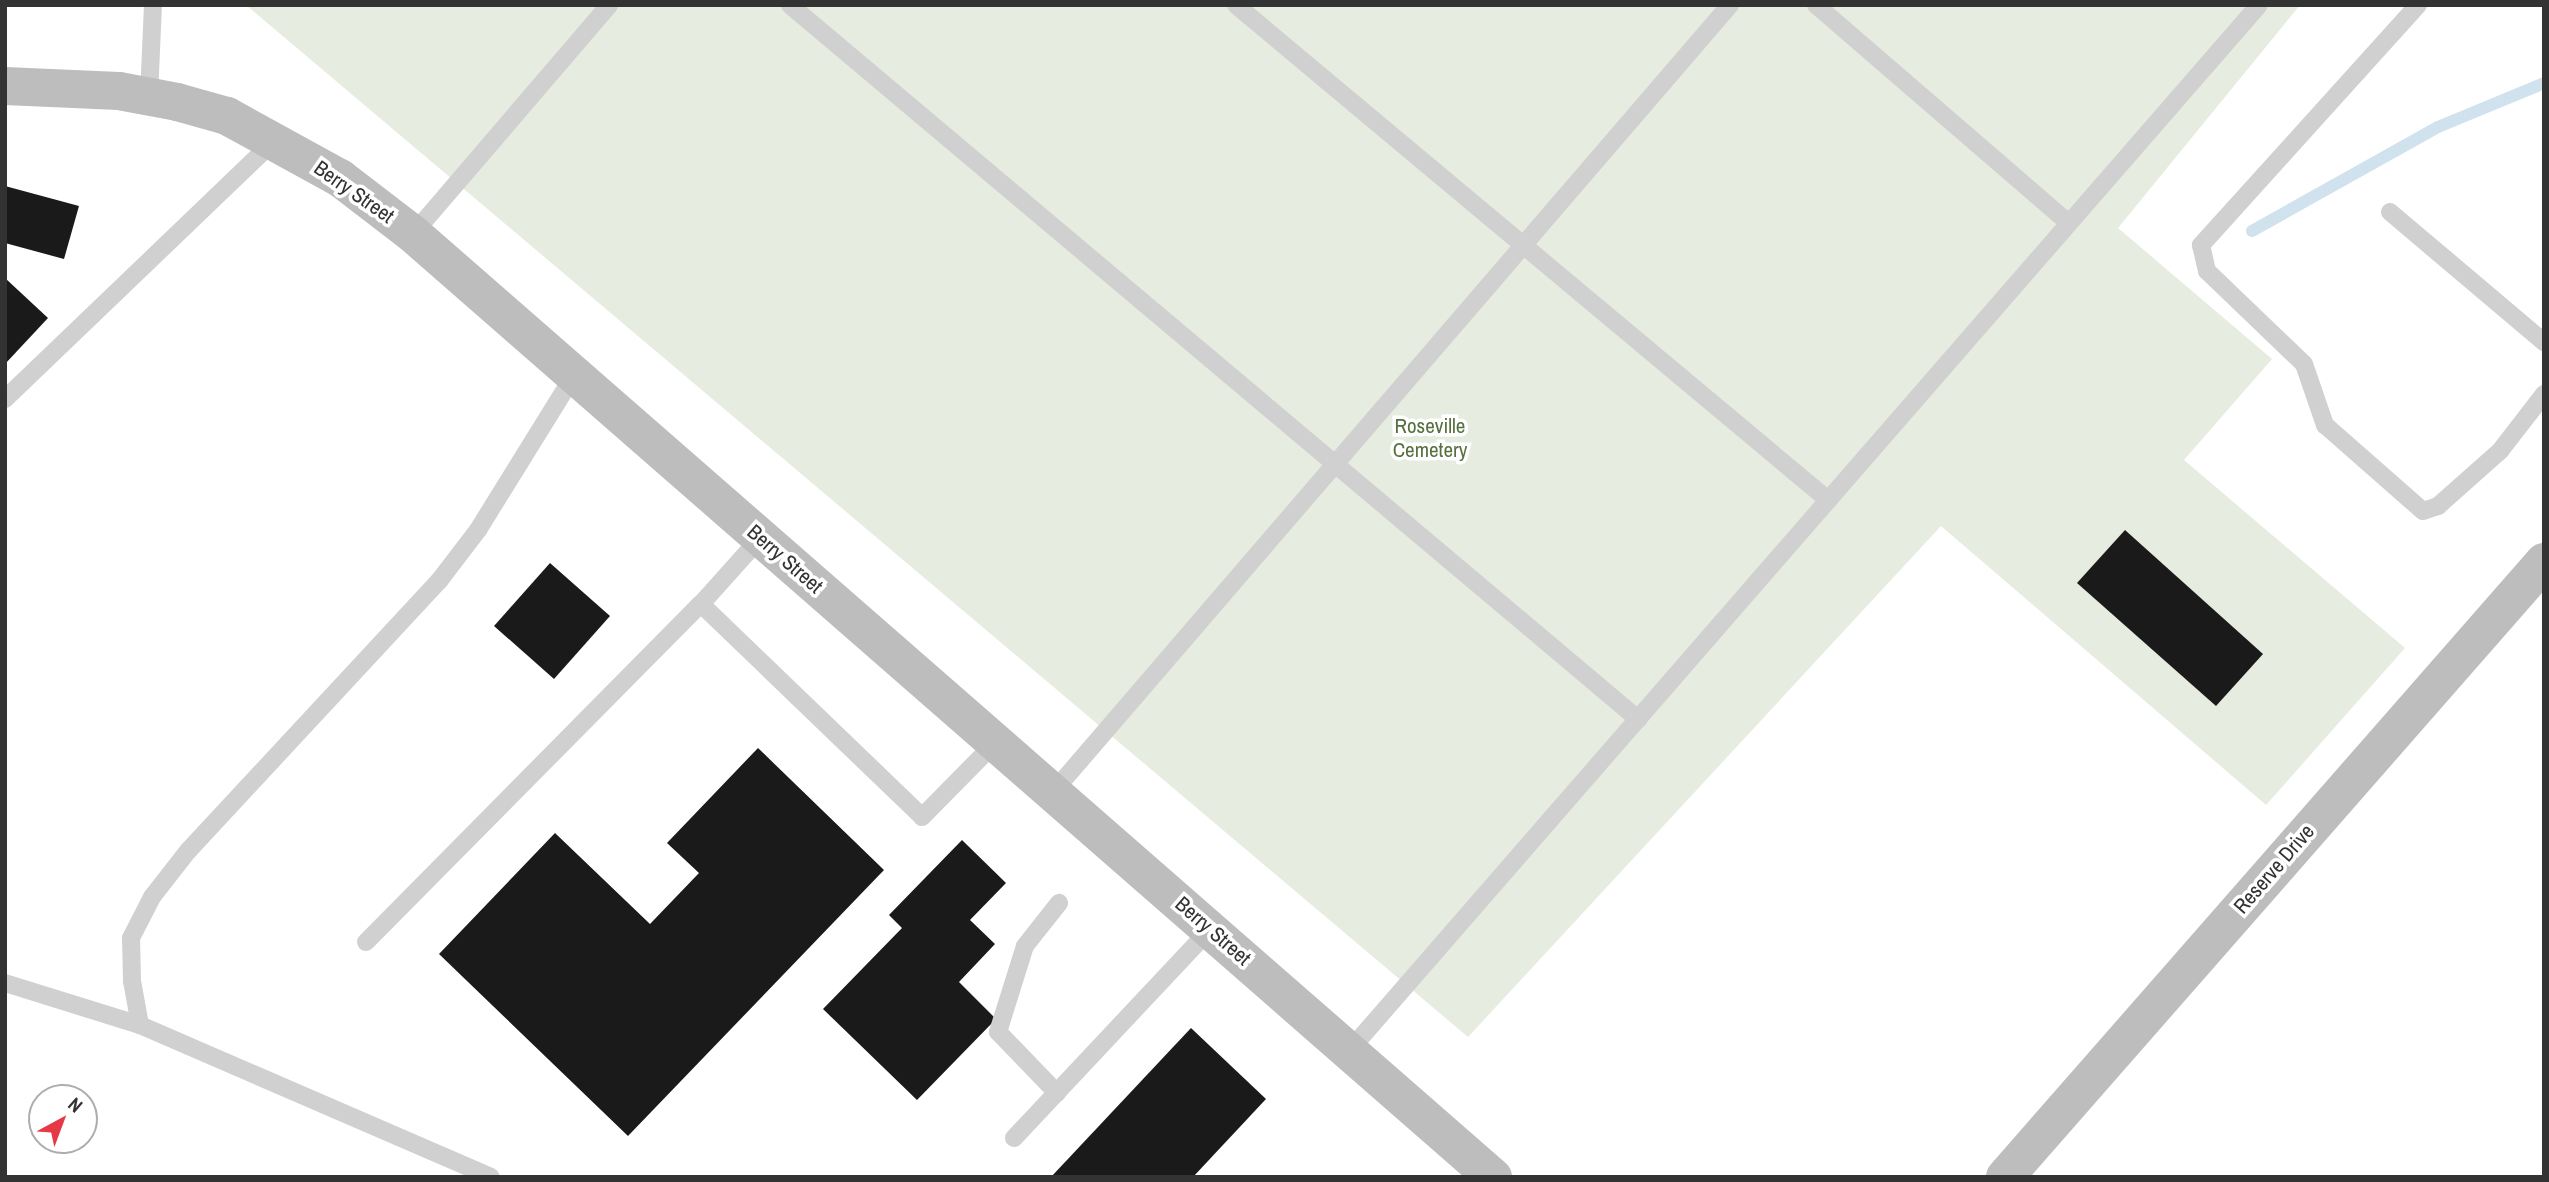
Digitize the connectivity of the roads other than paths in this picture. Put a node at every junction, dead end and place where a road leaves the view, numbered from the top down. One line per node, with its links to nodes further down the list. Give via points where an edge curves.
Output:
1 (153, 5): 10 (lane)
2 (609, 5): 14 (lane)
3 (790, 5): 20 (lane)
4 (1236, 5): 15 (lane)
5 (1730, 5): 15 (lane)
6 (1816, 5): 13 (lane)
7 (2259, 5): 13 (lane)
8 (2418, 5): 18 (lane, via 2201,245 2207,271 2304,364 2325,425 2423,511 2438,506 2500,451)
9 (5, 86): 10 (street, Berry Street, via 33,84)
10 (149, 96): 11 (street, Berry Street, via 227,117)
11 (274, 141): 14 (street, Berry Street, via 340,178); 19 (lane)
12 (2390, 212): 16 (lane)
13 (2069, 223): 21 (lane)
14 (413, 234): 17 (street, Berry Street)
15 (1523, 245): 20 (lane); 21 (lane)
16 (2544, 342)
17 (575, 375): 22 (street, Berry Street); 32 (lane, via 478,530 439,581 188,851 152,897 131,937)
18 (2544, 394)
19 (5, 399)
20 (1335, 464): 25 (lane); 27 (lane)
21 (1828, 500): 25 (lane)
22 (761, 537): 24 (lane); 26 (street, Berry Street)
23 (2544, 562): 38 (street, Reserve Drive)
24 (701, 604): 26 (lane, via 922,817); 30 (lane)
25 (1638, 719): 33 (lane)
26 (996, 742): 27 (street, Berry Street)
27 (1053, 792): 29 (street, Berry Street)
28 (1059, 903): 34 (lane, via 1025,946 998,1032)
29 (1210, 929): 33 (street, Berry Street); 34 (lane)
30 (366, 942)
31 (5, 983): 32 (lane)
32 (140, 1025): 36 (lane)
33 (1349, 1051): 37 (street, Berry Street)
34 (1057, 1093): 35 (lane)
35 (1014, 1138)
36 (491, 1177)
37 (1493, 1177)
38 (2005, 1177)

